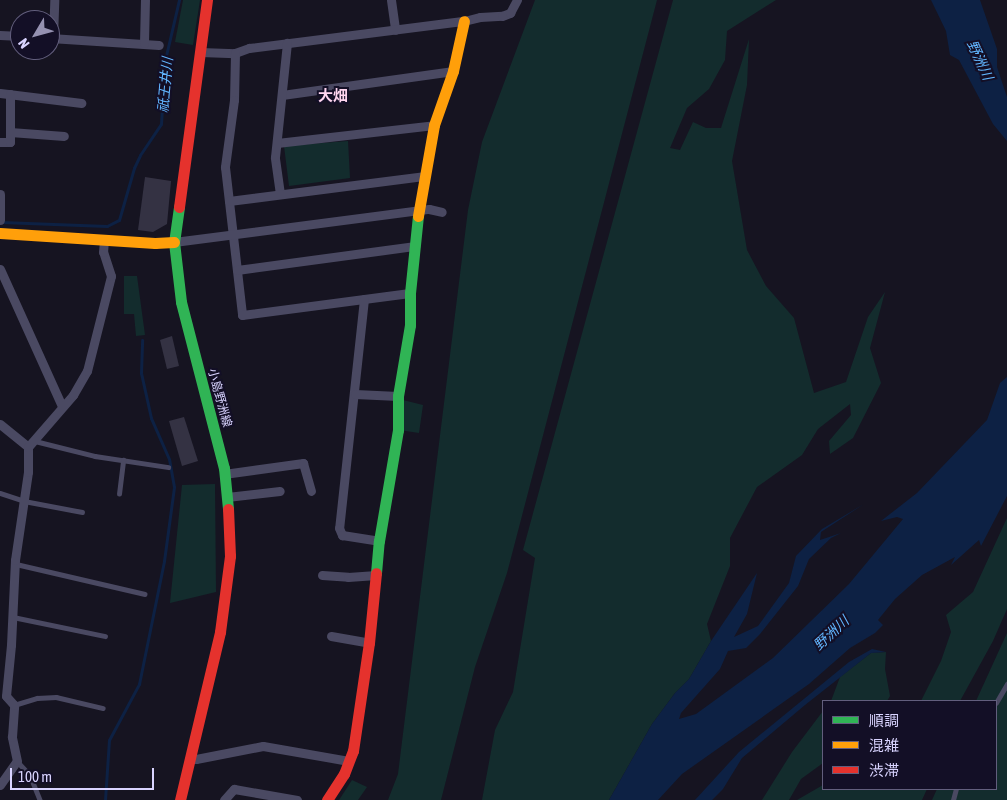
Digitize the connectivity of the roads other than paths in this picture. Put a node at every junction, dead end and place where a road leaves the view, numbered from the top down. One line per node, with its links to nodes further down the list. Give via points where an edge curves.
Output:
1 (145, 0): 8 (street)
2 (207, 0): 11 (street, 小島野洲線)
3 (391, 0): 6 (street)
4 (517, 0): 5 (street, via 510,13)
5 (464, 21): 6 (street); 13 (street)
6 (395, 30): 9 (street)
7 (60, 38): 8 (street)
8 (144, 43): 10 (street)
9 (287, 43): 12 (street); 16 (street)
10 (159, 44)
11 (200, 52): 12 (street); 33 (street, 小島野洲線)
12 (234, 53): 26 (street, via 234,100 225,167)
13 (453, 71): 16 (street); 18 (street)
14 (0, 93): 15 (street)
15 (10, 94): 17 (street); 19 (street)
16 (282, 95): 22 (street)
17 (81, 103)
18 (434, 124): 22 (street); 23 (street)
19 (10, 132): 20 (street); 21 (street, via 10,142)
20 (64, 136)
21 (0, 142)
22 (277, 143): 25 (street, via 275,157)
23 (425, 176): 25 (street); 27 (street)
24 (0, 194): 29 (street)
25 (280, 194): 26 (street)
26 (229, 201): 31 (street)
27 (419, 211): 28 (street); 31 (street); 34 (street)
28 (442, 212)
29 (0, 219)
30 (0, 233): 32 (street)
31 (233, 234): 33 (street); 36 (street)
32 (104, 240): 33 (street); 41 (street, via 103,252 111,276 87,372)
33 (174, 242): 46 (street, 小島野洲線, via 181,302)
34 (415, 246): 36 (street); 37 (street)
35 (0, 269): 41 (street)
36 (237, 270): 38 (street, via 242,315)
37 (410, 293): 38 (street); 40 (street, via 410,325)
38 (364, 299): 39 (street)
39 (355, 394): 40 (street); 54 (street, via 339,528 342,535)
40 (398, 396): 54 (street, via 398,430)
41 (62, 406): 43 (street)
42 (0, 424): 43 (street)
43 (31, 444): 44 (lane); 52 (street)
44 (123, 460): 45 (lane); 50 (lane)
45 (168, 467)
46 (224, 474): 48 (street, via 303,464); 51 (street, 小島野洲線)
47 (280, 491): 51 (street)
48 (311, 491)
49 (0, 493): 52 (lane)
50 (119, 494)
51 (227, 497): 67 (street, 小島野洲線, via 230,526 228,586)
52 (24, 500): 53 (lane); 55 (street)
53 (82, 512)
54 (379, 541): 56 (street)
55 (16, 564): 58 (lane); 59 (street)
56 (376, 574): 57 (street); 62 (street)
57 (322, 575)
58 (145, 594)
59 (13, 617): 60 (lane); 65 (street, via 6,696)
60 (105, 636)
61 (331, 636): 62 (street)
62 (370, 643): 69 (street)
63 (1007, 684): 64 (lane)
64 (997, 700)
65 (14, 705): 66 (lane, via 37,698 56,697); 68 (street, via 12,737)
66 (102, 708)
67 (190, 758): 69 (street, via 263,746); 72 (street, 小島野洲線)
68 (17, 761): 70 (street); 71 (lane, via 30,775)
69 (349, 761): 75 (street)
70 (0, 785)
71 (40, 800)
72 (180, 800)
73 (224, 800): 74 (street, via 234,789)
74 (297, 800)
75 (327, 800)

